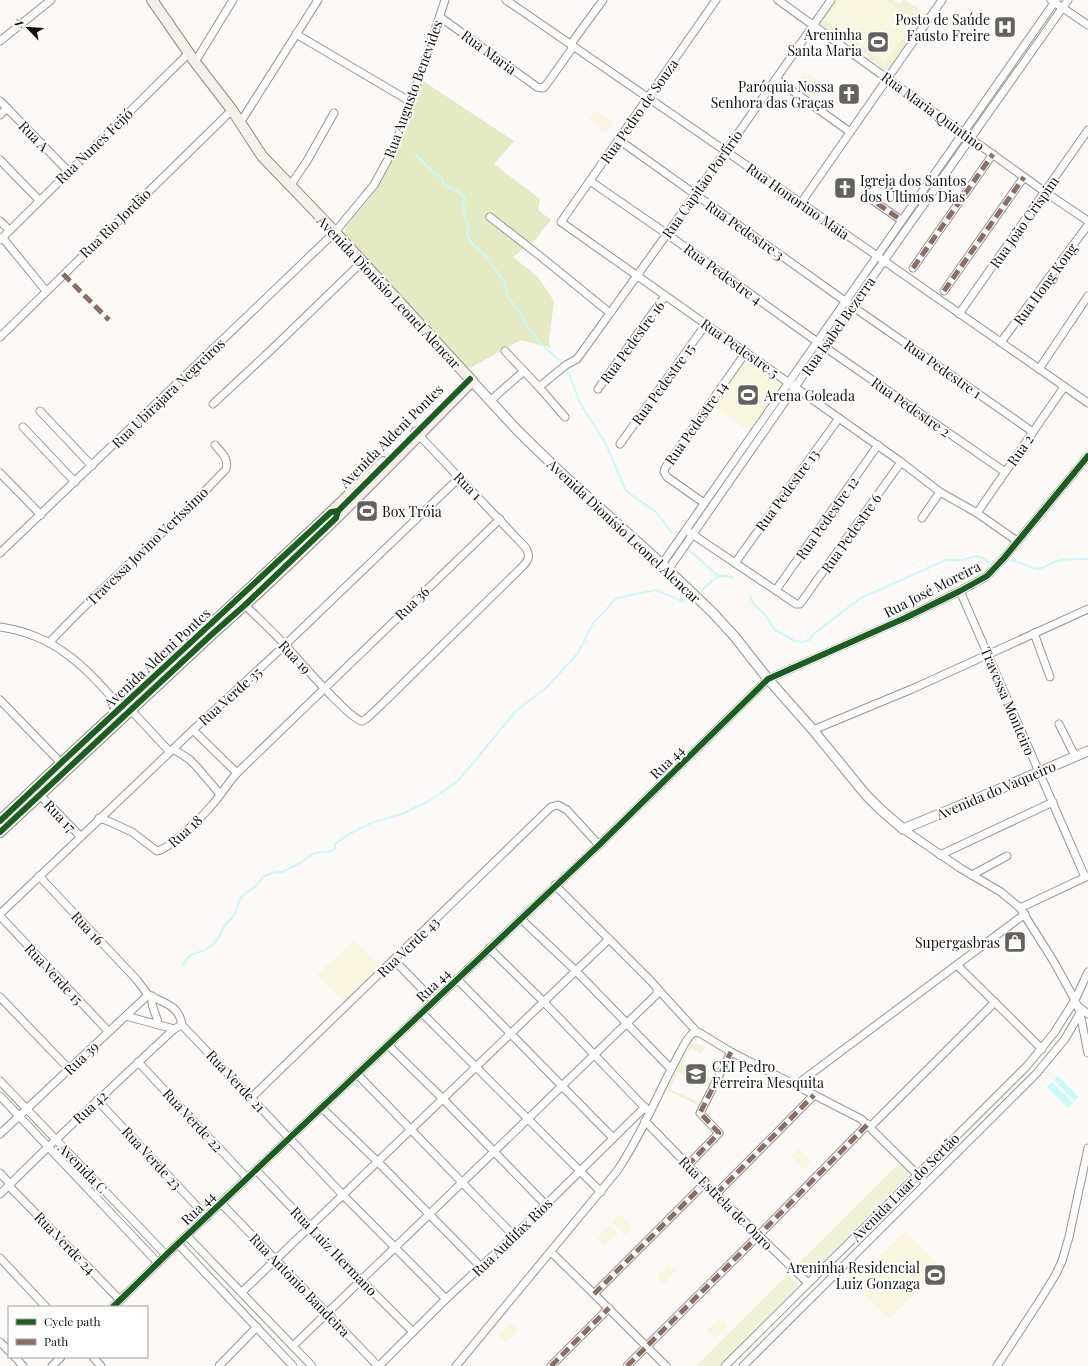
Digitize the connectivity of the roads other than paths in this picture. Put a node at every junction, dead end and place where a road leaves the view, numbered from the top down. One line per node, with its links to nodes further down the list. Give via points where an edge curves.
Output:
1 (51, 0): 19 (street)
2 (152, 0): 21 (main road, Avenida Dionísio Leonel Alencar)
3 (233, 0): 22 (street)
4 (318, 0): 18 (street)
5 (445, 0): 15 (street, Rua Augusto Benevides)
6 (506, 0): 20 (street, Rua Honorino Maia)
7 (603, 0): 20 (street)
8 (716, 0): 27 (street, Rua Pedro de Souza)
9 (778, 0): 17 (street, Rua Maria Quintino)
10 (831, 0): 17 (street, Rua Capitão Porfírio)
11 (942, 0): 24 (street)
12 (1068, 0): 14 (street, Rua Isabel Bezerra)
13 (1054, 1): 14 (street); 25 (street, Rua Isabel Bezerra)
14 (1062, 8): 16 (street); 26 (street, Rua Isabel Bezerra)
15 (440, 17): 20 (street, Rua Maria, via 537,87 543,88 546,85); 29 (street, Rua Augusto Benevides)
16 (1088, 25)
17 (814, 26): 23 (street, Rua Capitão Porfírio); 24 (street, Rua Maria Quintino)
18 (296, 34): 29 (street); 36 (street)
19 (0, 41)
20 (572, 45): 27 (street, Rua Honorino Maia)
21 (189, 53): 22 (main road, Avenida Dionísio Leonel Alencar); 45 (street, Rua Nunes Feijó)
22 (195, 62): 32 (main road, Avenida Dionísio Leonel Alencar)
23 (776, 78): 38 (street); 42 (street, Rua Capitão Porfírio)
24 (887, 78): 38 (street); 39 (street, Rua Maria Quintino)
25 (995, 87): 26 (street); 30 (street, Rua Isabel Bezerra)
26 (1003, 92): 33 (street, Rua Isabel Bezerra)
27 (649, 98): 41 (street, Rua Pedro de Souza); 42 (street, Rua Honorino Maia)
28 (0, 101): 31 (street, Rua A)
29 (411, 102): 63 (street, Rua Augusto Benevides, via 382,173)
30 (981, 107): 33 (street); 39 (street, Rua Isabel Bezerra)
31 (7, 108): 35 (street); 45 (street, Rua A)
32 (232, 110): 36 (main road, Avenida Dionísio Leonel Alencar); 71 (street, Rua Rio Jordão)
33 (988, 112): 40 (street, Rua Isabel Bezerra)
34 (334, 113): 48 (street)
35 (0, 115)
36 (240, 123): 48 (main road, Avenida Dionísio Leonel Alencar, via 262,156)
37 (1088, 130): 49 (street, Rua João Crispim)
38 (850, 132): 55 (street)
39 (963, 133): 40 (street, Rua Maria Quintino); 52 (street, Rua Isabel Bezerra)
40 (970, 138): 43 (street, Rua Maria Quintino); 54 (street, Rua Isabel Bezerra)
41 (619, 140): 47 (street, Rua Pedro de Souza); 50 (street, Rua Pedestre 3)
42 (725, 151): 50 (street, Rua Capitão Porfírio); 55 (street, Rua Honorino Maia)
43 (993, 154): 46 (street, Rua Maria Quintino); 69 (street)
44 (0, 160): 53 (street)
45 (68, 171): 53 (street, Rua Nunes Feijó)
46 (1024, 177): 49 (street, Rua Maria Quintino); 72 (street)
47 (590, 181): 60 (street, Rua Pedro de Souza); 64 (street, Rua Pedestre 4)
48 (290, 186): 63 (main road, Avenida Dionísio Leonel Alencar)
49 (1045, 192): 59 (street, Rua Maria Quintino); 78 (street, Rua João Crispim)
50 (695, 195): 64 (street, Rua Capitão Porfírio); 75 (street, Rua Pedestre 3)
51 (865, 195): 57 (street)
52 (919, 195): 54 (street); 57 (street, Rua Isabel Bezerra)
53 (39, 200): 62 (street, Rua Nunes Feijó)
54 (926, 201): 67 (street, Rua Isabel Bezerra)
55 (801, 203): 66 (street, Rua Honorino Maia)
56 (490, 217): 77 (street)
57 (901, 220): 66 (street, Rua Isabel Bezerra)
58 (0, 221): 62 (street)
59 (1088, 221)
60 (562, 222): 70 (street, Rua Pedestre 5)
61 (1088, 225): 82 (street, Rua Hong Kong)
62 (9, 230): 65 (street, Rua Nunes Feijó)
63 (335, 232): 68 (main road, Avenida Dionísio Leonel Alencar); 108 (street, Rua Ubirajara Negreiros)
64 (667, 234): 70 (street, Rua Capitão Porfírio); 81 (street, Rua Pedestre 4)
65 (1, 239): 71 (street)
66 (876, 256): 67 (street, Rua Honorino Maia); 75 (street, Rua Isabel Bezerra)
67 (884, 261): 76 (street, Rua Isabel Bezerra); 78 (street, Rua Honorino Maia)
68 (362, 262): 88 (main road, Avenida Dionísio Leonel Alencar); 96 (street)
69 (913, 268)
70 (637, 275): 73 (street, Rua Pedestre 5); 77 (street, Rua Capitão Porfírio)
71 (46, 291): 80 (street, Rua Rio Jordão)
72 (944, 291)
73 (666, 296): 79 (street, Rua Pedestre 5); 93 (street, Rua Pedestre 16)
74 (1088, 296): 86 (street)
75 (845, 300): 76 (street, Rua Pedestre 3); 81 (street, Rua Isabel Bezerra)
76 (852, 306): 83 (street, Rua Isabel Bezerra); 101 (street, Rua Pedestre 1)
77 (610, 313): 90 (street, Rua Capitão Porfírio, via 577,359)
78 (959, 314): 82 (street, Rua Honorino Maia)
79 (706, 324): 85 (street, Rua Pedestre 5); 103 (street, Rua Pedestre 15)
80 (0, 337)
81 (816, 341): 83 (street, Rua Pedestre 2); 89 (street, Rua Isabel Bezerra)
82 (1002, 342): 86 (street, Rua Honorino Maia)
83 (824, 346): 91 (street, Rua Isabel Bezerra); 109 (street, Rua Pedestre 2)
84 (505, 351): 87 (street)
85 (746, 352): 89 (street, Rua Pedestre 5); 114 (street, Rua Pedestre 14, via 665,468 667,477)
86 (1038, 369): 92 (street, Rua Honorino Maia)
87 (524, 371): 90 (street); 94 (street)
88 (470, 379): 94 (street, Avenida Dionísio Leonel Alencar); 102 (main road, Avenida Aldeni Pontes)
89 (788, 382): 91 (street, Rua Pedestre 5); 114 (street, Rua Isabel Bezerra)
90 (539, 387): 98 (street)
91 (795, 387): 99 (street, Rua Pedestre 5); 120 (street, Rua Isabel Bezerra)
92 (1064, 387): 95 (street, Rua Honorino Maia); 101 (street, Rua 2)
93 (598, 389)
94 (491, 400): 125 (street, Avenida Dionísio Leonel Alencar, via 558,470)
95 (1088, 403)
96 (213, 404)
97 (40, 411): 108 (street)
98 (565, 416)
99 (839, 418): 104 (street, Rua Pedestre 5); 124 (street, Rua Pedestre 13)
100 (23, 427): 112 (street)
101 (1033, 432): 109 (street, Rua 2)
102 (417, 433): 111 (street, Rua 1); 128 (main road, Avenida Aldeni Pontes, via 336,518); 139 (main road, Avenida Aldeni Pontes)
103 (620, 444)
104 (878, 445): 107 (street, Rua Pedestre 5); 126 (street, Rua Pedestre 12)
105 (215, 446): 132 (street, Travessa Jovino Veríssimo, via 226,457 226,469)
106 (1088, 456): 122 (street, Rua José Moreira)
107 (902, 462): 113 (street, Rua Pedestre 5); 126 (street, Rua Pedestre 6, via 802,604 796,604)
108 (92, 466): 112 (street, Rua Ubirajara Negreiros)
109 (1005, 472): 115 (street, Rua 2)
110 (0, 473): 116 (street)
111 (459, 478): 118 (street, Rua 1); 133 (street, Rua Verde 35)
112 (75, 482): 116 (street, Rua Ubirajara Negreiros)
113 (940, 492): 115 (street, Rua Pedestre 5); 117 (street)
114 (704, 503): 119 (street, Rua Isabel Bezerra)
115 (977, 513): 122 (street, Rua Pedestre 5)
116 (41, 515): 123 (street, Rua Ubirajara Negreiros)
117 (922, 518)
118 (500, 519): 121 (street, Rua 1); 137 (street, Rua 36)
119 (686, 530): 120 (street); 125 (street, Rua Isabel Bezerra)
120 (692, 534): 124 (street); 125 (street, Rua Isabel Bezerra)
121 (521, 541): 137 (street, Rua 19, via 528,552 528,561 366,719 355,718)
122 (1017, 541): 127 (street, Rua José Moreira, via 986,576)
123 (0, 553)
124 (735, 563): 126 (street)
125 (665, 567): 136 (street, Avenida Dionísio Leonel Alencar, via 739,642)
126 (776, 590)
127 (960, 591): 134 (street, Travessa Monteiro); 136 (street, Rua José Moreira)
128 (245, 605): 133 (street, Rua 19); 139 (main road, Avenida Aldeni Pontes)
129 (1088, 609): 131 (street)
130 (0, 626): 132 (street)
131 (1034, 633): 134 (street); 135 (street)
132 (49, 643): 139 (street, via 73,659)
133 (285, 645): 137 (street, Rua 19); 141 (street, Rua Verde 35)
134 (988, 654): 142 (street); 147 (street, Travessa Monteiro)
135 (1050, 677)
136 (768, 680): 142 (street, Avenida Dionísio Leonel Alencar); 157 (street, Rua 44)
137 (325, 688): 148 (street, Rua 18)
138 (0, 700): 146 (street)
139 (125, 708): 143 (street); 146 (main road, Avenida Aldeni Pontes); 150 (main road, Avenida Aldeni Pontes)
140 (1059, 724): 145 (street)
141 (193, 730): 143 (street, Rua Verde 35); 148 (street)
142 (813, 730): 154 (street, Avenida Dionísio Leonel Alencar, via 874,804)
143 (172, 750): 149 (street, via 189,759); 152 (street, Rua Verde 35)
144 (1088, 750): 145 (street, Avenida do Vaqueiro)
145 (1075, 756): 147 (street, Avenida do Vaqueiro)
146 (61, 763): 153 (main road, Avenida Aldeni Pontes)
147 (1039, 772): 151 (street, Travessa Monteiro); 154 (street, Avenida do Vaqueiro)
148 (237, 773): 149 (street, Rua 18)
149 (220, 794): 152 (street, Rua 18, via 203,814 161,851 154,849 132,832)
150 (40, 795): 155 (main road, Avenida Aldeni Pontes); 156 (street, Rua 17)
151 (1053, 802): 158 (street); 162 (street, Travessa Monteiro)
152 (99, 818): 156 (street, Rua Verde 35)
153 (0, 821)
154 (903, 828): 158 (street, Avenida Dionísio Leonel Alencar)
155 (0, 832)
156 (80, 836): 161 (street, Rua Verde 35)
157 (599, 845): 163 (street, Rua 44); 169 (street, Rua Verde 43, via 567,810 558,805 548,809)
158 (940, 855): 160 (street, Avenida Dionísio Leonel Alencar)
159 (1007, 856): 160 (street)
160 (972, 875): 164 (street, Avenida Dionísio Leonel Alencar, via 1001,892)
161 (39, 876): 165 (street, Rua Verde 35); 175 (street, Rua 16)
162 (1087, 876): 164 (street)
163 (556, 886): 166 (street, Rua 44); 167 (street)
164 (1022, 911): 170 (street); 180 (street, Avenida Dionísio Leonel Alencar)
165 (0, 915): 189 (street, Rua Verde 15)
166 (520, 919): 168 (street, Rua 44); 171 (street)
167 (609, 939): 171 (street); 174 (street)
168 (489, 948): 173 (street, Rua 44); 178 (street)
169 (394, 960): 177 (street); 206 (street, Rua Verde 43)
170 (957, 965): 179 (street); 202 (street)
171 (576, 971): 178 (street); 185 (street)
172 (1088, 972): 180 (street)
173 (457, 979): 177 (street, Rua 44); 190 (street)
174 (657, 988): 185 (street, via 657,994); 188 (street)
175 (150, 995): 183 (street, Rua 39); 184 (street); 186 (street, via 174,1008 181,1017)
176 (0, 997): 198 (street)
177 (434, 1001): 181 (street, Rua 44)
178 (544, 1002): 190 (street); 195 (street)
179 (995, 1002): 192 (street); 215 (street)
180 (1078, 1006): 182 (street); 192 (street, Avenida Luar do Sertão); 194 (street, Avenida Dionísio Leonel Alencar); 233 (street, Avenida Luar do Sertão, via 1065,1039 1036,1074)
181 (422, 1013): 191 (street, Rua 44); 197 (street)
182 (1088, 1014)
183 (126, 1016): 184 (street); 189 (street, Rua 39)
184 (158, 1024): 187 (street)
185 (627, 1024): 195 (street); 199 (street)
186 (182, 1025): 187 (street, Rua 42); 206 (street, Rua Verde 21)
187 (174, 1030): 196 (street, Rua 42)
188 (696, 1031): 193 (street); 199 (street, via 690,1036)
189 (108, 1032): 198 (street, Rua 39)
190 (511, 1034): 197 (street); 203 (street)
191 (388, 1045): 200 (street, Rua 44); 207 (street)
192 (1042, 1049): 229 (street, Avenida Luar do Sertão)
193 (731, 1052): 202 (street); 225 (street, via 700,1113 719,1133)
194 (1088, 1053)
195 (595, 1054): 203 (street); 211 (street)
196 (138, 1062): 208 (street, Rua 42); 230 (street, Rua Verde 22)
197 (476, 1067): 207 (street); 213 (street)
198 (69, 1069): 210 (street, Rua 39)
199 (671, 1069): 211 (street)
200 (357, 1074): 209 (street, Rua 44); 216 (street)
201 (0, 1080): 210 (street, Avenida C)
202 (796, 1085): 204 (street)
203 (562, 1086): 213 (street); 219 (street)
204 (814, 1095): 215 (street, via 861,1119); 237 (street)
205 (0, 1096): 212 (street, Avenida C)
206 (251, 1098): 218 (street, Rua Verde 21)
207 (443, 1098): 216 (street); 223 (street)
208 (97, 1100): 220 (street, Rua 42); 242 (street, Rua Verde 23)
209 (322, 1108): 218 (street, Rua 44); 224 (street)
210 (28, 1109): 212 (street, Rua 39); 220 (street, Avenida C)
211 (647, 1109): 214 (street); 219 (street, Rua Audifax Rios)
212 (19, 1116): 217 (street, Rua 39); 221 (street, Avenida C)
213 (528, 1119): 223 (street); 227 (street)
214 (645, 1121): 225 (street, Rua Estrela de Ouro); 235 (street, via 625,1160)
215 (869, 1126): 229 (street); 244 (street)
216 (410, 1130): 224 (street); 231 (street)
217 (0, 1134)
218 (290, 1138): 226 (street, Rua 44); 238 (street, Rua Verde 21)
219 (613, 1138): 227 (street, Rua Audifax Rios)
220 (56, 1139): 221 (street, Rua 42); 250 (street, Avenida C)
221 (48, 1146): 234 (street, Rua 42); 253 (street, Avenida C)
222 (1088, 1148): 289 (street, via 1062,1261 1042,1298)
223 (495, 1151): 231 (street); 240 (street)
224 (378, 1162): 238 (street); 241 (street)
225 (688, 1166): 232 (street, Rua Estrela de Ouro)
226 (256, 1170): 230 (street, Rua 44); 243 (street, Rua Luiz Hermano)
227 (579, 1171): 235 (street); 240 (street, Rua Audifax Rios)
228 (0, 1173): 234 (street, Rua Verde 24)
229 (917, 1174): 233 (street); 256 (street, Avenida Luar do Sertão)
230 (247, 1178): 239 (street, Rua 44)
231 (462, 1183): 241 (street); 246 (street)
232 (705, 1183): 237 (street, Rua Estrela de Ouro); 258 (street)
233 (926, 1183): 288 (street, Avenida Luar do Sertão)
234 (9, 1185): 236 (street, Rua 42); 260 (street, Rua Verde 24)
235 (600, 1192): 249 (street)
236 (0, 1194)
237 (716, 1194): 244 (street, Rua Estrela de Ouro)
238 (343, 1195): 243 (street); 248 (street, Rua Verde 21)
239 (221, 1203): 242 (street, Rua 44); 252 (street, Rua Antônio Bandeira)
240 (545, 1204): 246 (street, Rua Audifax Rios)
241 (430, 1214): 248 (street); 254 (street)
242 (207, 1217): 245 (street, Rua 44)
243 (310, 1227): 252 (street); 255 (street, Rua Luiz Hermano)
244 (759, 1235): 256 (street, Rua Estrela de Ouro); 269 (street)
245 (187, 1236): 247 (street, Rua 44); 257 (street)
246 (514, 1236): 254 (street, Rua Audifax Rios)
247 (178, 1244): 250 (street, Rua 44); 265 (street)
248 (395, 1247): 255 (street); 259 (street, Rua Verde 21)
249 (551, 1252): 258 (street); 283 (street)
250 (166, 1255): 253 (street, Rua 44)
251 (0, 1258): 261 (street)
252 (276, 1259): 257 (street); 264 (street, Rua Antônio Bandeira)
253 (158, 1263): 260 (street, Rua 44)
254 (481, 1268): 259 (street, Rua Audifax Rios)
255 (361, 1280): 264 (street); 266 (street, Rua Luiz Hermano)
256 (808, 1283): 287 (street, Avenida Luar do Sertão)
257 (242, 1292): 268 (street)
258 (594, 1294): 263 (street)
259 (446, 1299): 266 (street, Rua Audifax Rios)
260 (120, 1300): 262 (street, Rua 44)
261 (45, 1306)
262 (115, 1306)
263 (608, 1308): 269 (street); 284 (street)
264 (327, 1313): 268 (street); 282 (street, Rua Antônio Bandeira)
265 (257, 1327): 274 (street); 278 (street)
266 (413, 1332): 282 (street, Rua Audifax Rios)
267 (0, 1342): 270 (street)
268 (293, 1346): 281 (street)
269 (647, 1347): 285 (street); 286 (street)
270 (8, 1350)
271 (16, 1358): 275 (street)
272 (60, 1358): 276 (street)
273 (94, 1358): 277 (street)
274 (287, 1360): 279 (street); 280 (street)
275 (23, 1366)
276 (52, 1366)
277 (101, 1366)
278 (219, 1366)
279 (280, 1366)
280 (293, 1366)
281 (312, 1366)
282 (378, 1366)
283 (456, 1366)
284 (551, 1366)
285 (627, 1366)
286 (666, 1366)
287 (725, 1366)
288 (743, 1366)
289 (997, 1366)

